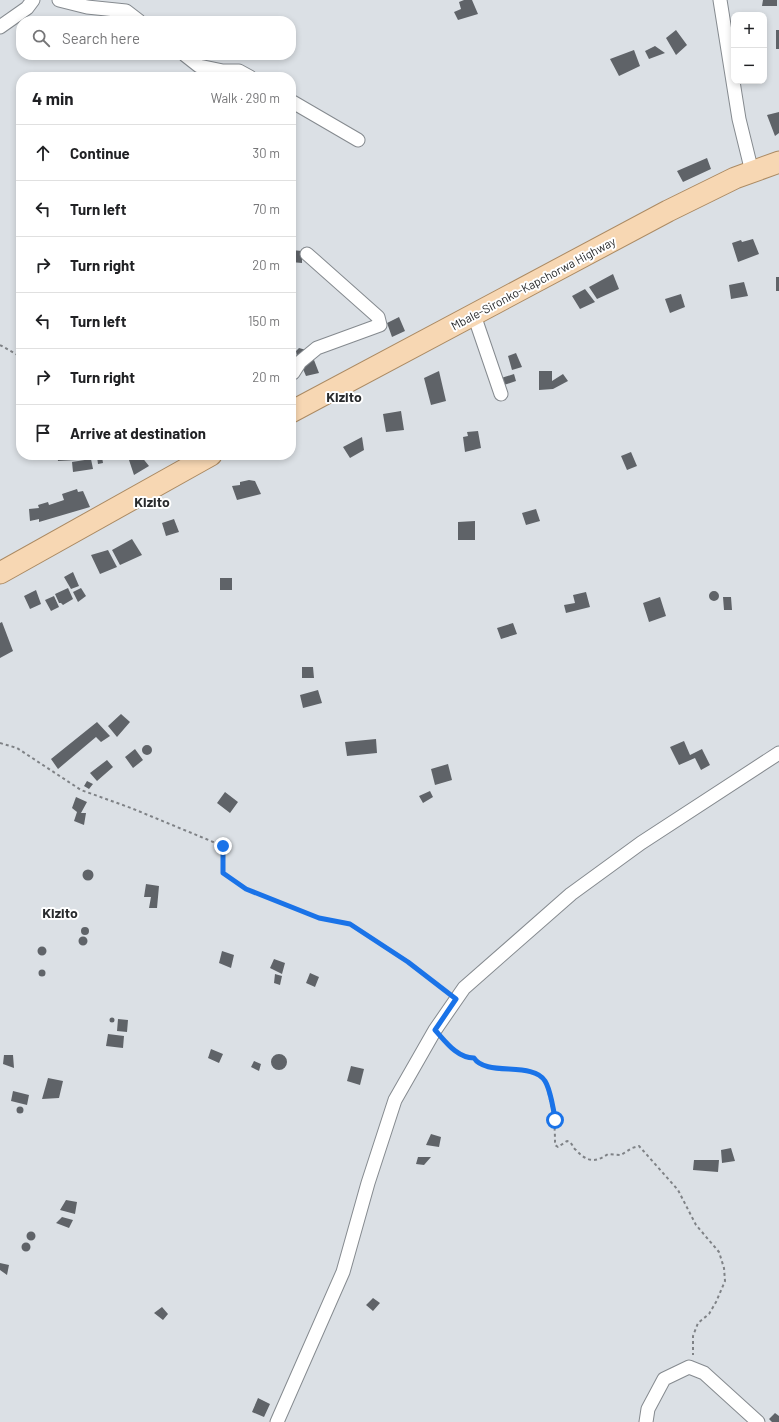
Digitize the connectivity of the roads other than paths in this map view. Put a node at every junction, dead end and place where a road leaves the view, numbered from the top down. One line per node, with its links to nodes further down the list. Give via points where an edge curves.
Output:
1 (33, 0): 6 (street, via 27,8)
2 (59, 0): 4 (street)
3 (720, 0): 12 (street, via 739,119)
4 (83, 4): 5 (street, via 126,11)
5 (133, 16)
6 (0, 27)
7 (191, 60): 8 (street, via 199,66)
8 (241, 72)
9 (296, 104): 10 (street)
10 (358, 140)
11 (779, 162): 12 (main road, Mbale-Sironko-Kapchorwa Highway)
12 (752, 172): 14 (main road, Mbale-Sironko-Kapchorwa Highway, via 668,211)
13 (307, 254): 15 (street, via 378,317 380,325 317,348)
14 (474, 315): 16 (street); 17 (main road, Mbale-Sironko-Kapchorwa Highway)
15 (296, 368)
16 (501, 394)
17 (296, 409)
18 (203, 460): 19 (main road)
19 (0, 573)
20 (779, 753): 21 (street, via 641,843 571,894 464,988 435,1030 395,1100 368,1182 343,1272)
21 (278, 1422)
22 (646, 1422): 23 (street, via 648,1409 664,1379 689,1367 704,1373)
23 (758, 1422)

